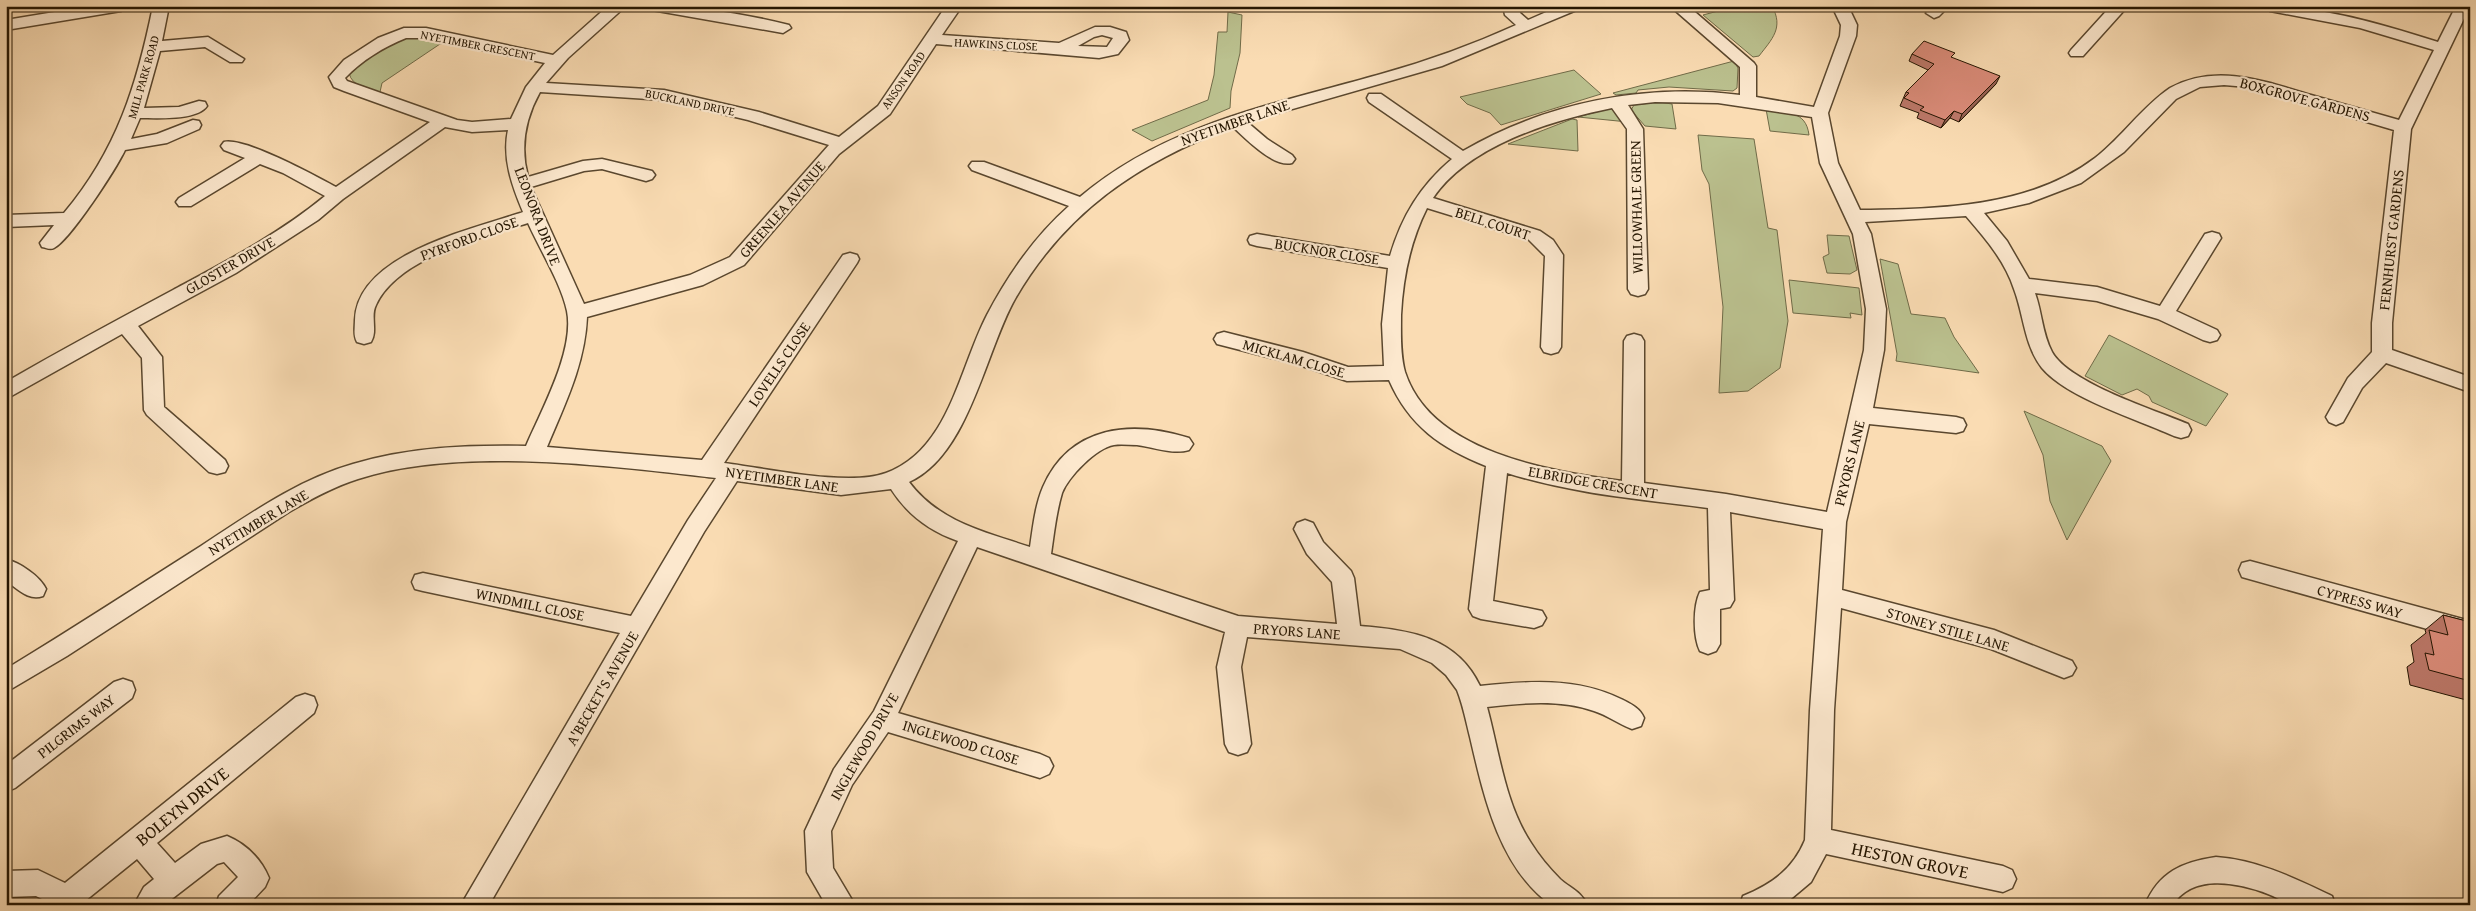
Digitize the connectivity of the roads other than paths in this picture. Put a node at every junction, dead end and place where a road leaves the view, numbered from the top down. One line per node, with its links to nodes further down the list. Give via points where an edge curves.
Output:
1 (121, 6): 13 (street)
2 (162, 6): 17 (street, MILL PARK ROAD)
3 (618, 6): 22 (street, LEONORA DRIVE)
4 (651, 6): 15 (street, via 675,12 753,20)
5 (954, 6): 16 (street, ANSON ROAD)
6 (1511, 6): 14 (street, via 1513,15)
7 (1574, 6): 14 (street, NYETIMBER LANE)
8 (1678, 6): 25 (street, via 1748,66)
9 (1840, 6): 29 (street, via 1849,25 1848,36)
10 (2120, 6): 20 (street)
11 (2270, 6): 19 (street, via 2363,24)
12 (2464, 6): 19 (street, FERNHURST GARDENS)
13 (6, 25)
14 (1526, 26): 30 (street, NYETIMBER LANE, via 1437,62)
15 (783, 28)
16 (932, 39): 18 (street, HAWKINS CLOSE); 35 (street, ANSON ROAD, via 884,110)
17 (152, 47): 21 (street, via 208,42); 28 (street, MILL PARK ROAD)
18 (1060, 48)
19 (2443, 48): 34 (street, FERNHURST GARDENS)
20 (2077, 53)
21 (236, 59)
22 (556, 60): 23 (street, LEONORA DRIVE); 31 (street, NYETIMBER CRESCENT, via 426,33 404,33 384,41 350,63 337,78 340,84)
23 (534, 87): 32 (street, LEONORA DRIVE); 35 (street, BUCKLAND DRIVE, via 664,95 754,116)
24 (1375, 98): 40 (street)
25 (1748, 100): 26 (street, ELBRIDGE CRESCENT, via 1682,96); 29 (street, ELBRIDGE CRESCENT)
26 (1616, 102): 40 (street, ELBRIDGE CRESCENT, via 1541,122 1477,149); 59 (street, WILLOWHALE GREEN, via 1635,129)
27 (199, 106): 28 (street, via 181,112)
28 (133, 113): 36 (street, MILL PARK ROAD)
29 (1820, 113): 50 (street, PRYORS LANE, via 1829,163)
30 (1234, 119): 39 (street, via 1261,143); 47 (street, NYETIMBER LANE, via 1177,141 1136,162)
31 (443, 121): 32 (street, NYETIMBER CRESCENT, via 472,127); 44 (street, GLOSTER DRIVE)
32 (518, 124): 43 (street, LEONORA DRIVE, via 516,164)
33 (193, 125): 36 (street, via 161,139)
34 (2404, 127): 48 (street, BOXGROVE GARDENS, via 2249,82 2205,81 2181,88 2162,102 2105,159 2076,178 2012,202); 68 (street, FERNHURST GARDENS, via 2382,323)
35 (841, 143): 60 (street, GREENLEA AVENUE, via 737,261 696,280)
36 (118, 146): 51 (street, MILL PARK ROAD, via 95,188)
37 (230, 146): 38 (street)
38 (258, 158): 44 (street, via 289,169); 46 (street)
39 (1286, 159)
40 (1463, 159): 45 (street, ELBRIDGE CRESCENT, via 1439,178)
41 (978, 166): 47 (street)
42 (646, 175): 43 (street, via 602,164 583,166)
43 (523, 184): 49 (street, LEONORA DRIVE)
44 (337, 195): 62 (street, GLOSTER DRIVE, via 312,216 238,262)
45 (1423, 201): 57 (street, ELBRIDGE CRESCENT); 67 (street, BELL COURT, via 1534,235 1546,244 1554,255)
46 (185, 202)
47 (1080, 204): 81 (street, NYETIMBER LANE, via 1044,244 1004,301 945,434 932,453 913,470)
48 (1971, 210): 50 (street, BOXGROVE GARDENS); 58 (street, via 2000,243)
49 (534, 214): 60 (street, LEONORA DRIVE); 64 (street, PYRFORD CLOSE, via 433,248 402,264 380,284 365,305)
50 (1855, 216): 72 (street, PRYORS LANE, via 1862,234 1876,309 1874,350)
51 (71, 219): 52 (street); 55 (street, MILL PARK ROAD)
52 (6, 221)
53 (2212, 238): 61 (street)
54 (1257, 240): 57 (street, BUCKNOR CLOSE)
55 (49, 243)
56 (850, 259): 80 (street, LOVELLS CLOSE)
57 (1396, 263): 69 (street, ELBRIDGE CRESCENT, via 1391,327)
58 (2023, 285): 61 (street, via 2097,294); 75 (street, via 2039,345 2055,370 2080,386)
59 (1638, 289)
60 (577, 313): 77 (street, LEONORA DRIVE, via 574,356)
61 (2165, 314): 63 (street)
62 (126, 325): 71 (street, GLOSTER DRIVE); 79 (street, via 152,357 154,410)
63 (2210, 335)
64 (364, 337)
65 (1224, 339): 69 (street, MICKLAM CLOSE, via 1303,359 1346,374)
66 (1634, 341): 82 (street)
67 (1551, 346)
68 (2382, 354): 70 (street); 73 (street, via 2355,383)
69 (1395, 373): 78 (street, ELBRIDGE CRESCENT, via 1425,419 1458,445)
70 (2470, 385)
71 (6, 392)
72 (1861, 415): 74 (street); 84 (street, PRYORS LANE)
73 (2336, 416)
74 (1956, 425)
75 (2181, 430)
76 (1182, 444): 87 (street, via 1131,437 1112,437 1094,443 1069,466 1051,492)
77 (533, 454): 80 (street, NYETIMBER LANE); 100 (street, NYETIMBER LANE, via 437,456 352,472 294,498)
78 (1497, 462): 82 (street, ELBRIDGE CRESCENT, via 1546,477); 93 (street, via 1481,609)
79 (217, 466)
80 (720, 470): 81 (street, NYETIMBER LANE, via 841,487 872,485); 95 (street, A'BECKET'S AVENUE, via 696,526)
81 (895, 478): 86 (street, PRYORS LANE, via 911,502 926,516 952,530)
82 (1633, 491): 83 (street, ELBRIDGE CRESCENT)
83 (1719, 502): 84 (street, ELBRIDGE CRESCENT); 98 (street, via 1722,600 1708,599)
84 (1835, 522): 92 (street, PRYORS LANE)
85 (1306, 529): 97 (street, via 1315,548 1343,578)
86 (972, 535): 87 (street, PRYORS LANE); 105 (street, INGLEWOOD DRIVE)
87 (1039, 558): 94 (street, PRYORS LANE)
88 (6, 568): 91 (street)
89 (2250, 570): 96 (street, CYPRESS WAY)
90 (423, 582): 95 (street, WINDMILL CLOSE)
91 (36, 589)
92 (1830, 596): 99 (street, STONEY STILE LANE, via 1994,640); 109 (street, PRYORS LANE)
93 (1534, 618)
94 (1238, 626): 97 (street, PRYORS LANE); 106 (street, via 1229,667)
95 (637, 627): 117 (street, A'BECKET'S AVENUE)
96 (2470, 631)
97 (1349, 634): 102 (street, PRYORS LANE, via 1400,639 1430,648 1441,654 1462,676)
98 (1708, 644)
99 (2064, 668)
100 (6, 682)
101 (123, 690): 108 (street, PILGRIMS WAY)
102 (1472, 698): 104 (street, via 1526,692 1557,693 1597,700); 119 (street, PRYORS LANE, via 1510,834 1530,867 1557,895)
103 (305, 705): 110 (street, BOLEYN DRIVE)
104 (1632, 718)
105 (882, 719): 107 (street, INGLEWOOD CLOSE); 118 (street, INGLEWOOD DRIVE, via 843,777 818,832 820,872)
106 (1238, 744)
107 (1040, 766)
108 (6, 780)
109 (1818, 840): 111 (street, HESTON GROVE); 120 (street, PRYORS LANE, via 1798,879 1776,896)
110 (138, 842): 112 (street); 114 (street, BOLEYN DRIVE)
111 (2003, 879)
112 (174, 881): 115 (street); 116 (street, via 210,853 227,849 238,856 256,878)
113 (6, 884): 114 (street, via 38,883)
114 (62, 901)
115 (147, 905)
116 (229, 905)
117 (474, 905)
118 (842, 905)
119 (1574, 905)
120 (1753, 905)
121 (2158, 905): 122 (street, via 2169,887 2192,874 2217,871 2240,872 2264,879)
122 (2322, 905)

